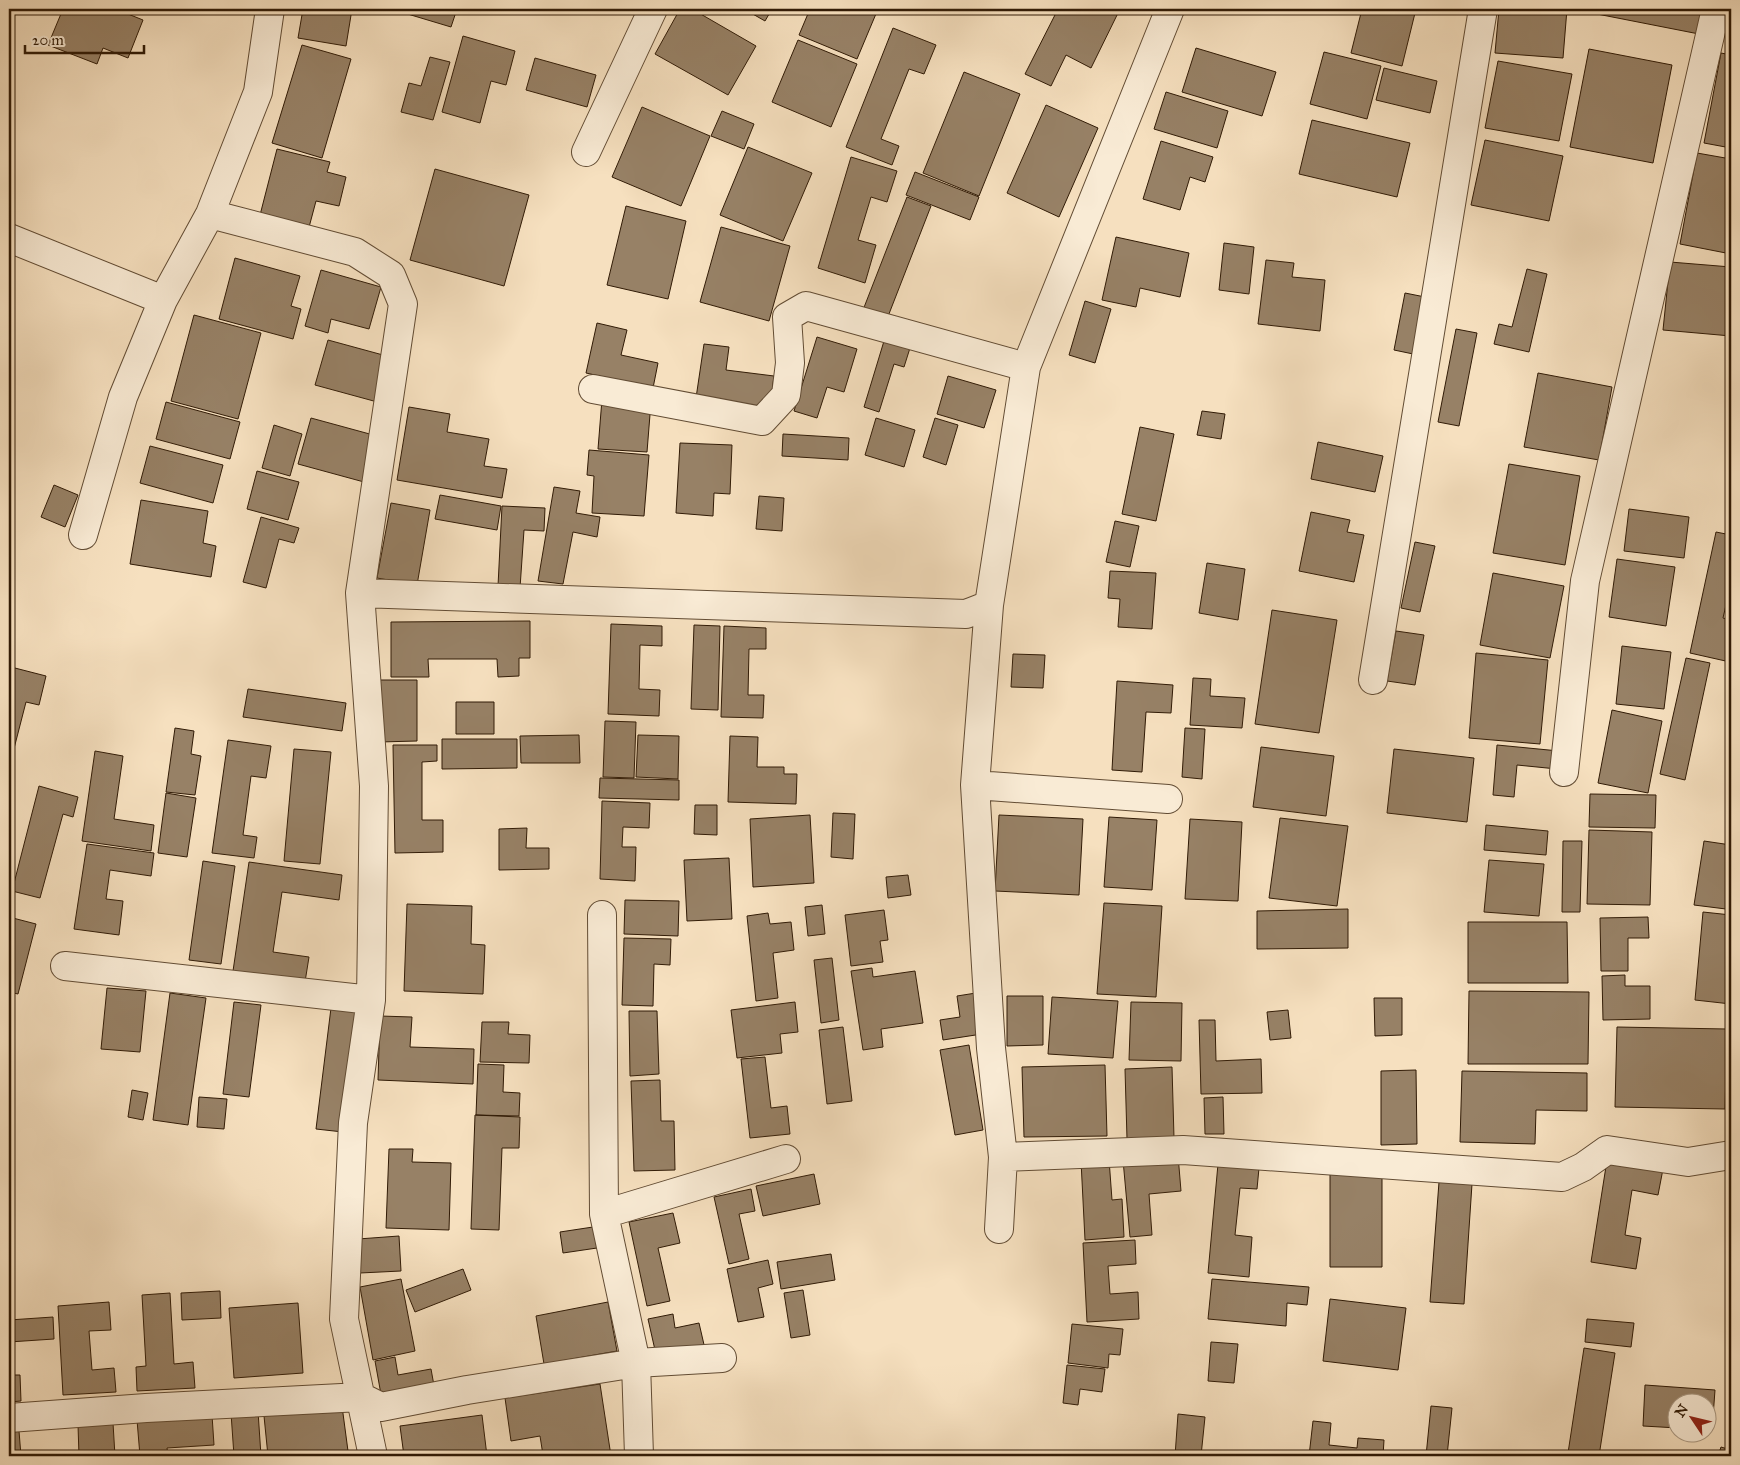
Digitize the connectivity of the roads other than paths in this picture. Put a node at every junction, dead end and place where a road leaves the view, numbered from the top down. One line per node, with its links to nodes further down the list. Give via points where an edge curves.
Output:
1 (270, 9): 7 (street, via 258,92)
2 (653, 9): 6 (street)
3 (1170, 9): 10 (street)
4 (1483, 9): 15 (street)
5 (1716, 9): 16 (street, via 1585,581)
6 (586, 152)
7 (210, 214): 9 (street); 13 (street, via 355,252 391,275 403,304)
8 (9, 238): 9 (street)
9 (163, 300): 12 (street, via 123,396)
10 (1026, 367): 11 (street, via 806,306 787,316 790,363 786,395 762,421); 14 (street)
11 (593, 389)
12 (83, 535)
13 (360, 593): 14 (street, via 966,614); 21 (street, via 374,786)
14 (989, 604): 17 (street)
15 (1373, 680)
16 (1564, 772)
17 (975, 785): 18 (street); 23 (street, via 991,1048)
18 (1168, 799)
19 (602, 915): 25 (street)
20 (65, 966): 21 (street)
21 (371, 1000): 29 (street, via 353,1122 344,1319)
22 (1731, 1155): 23 (street, via 1688,1162 1607,1150 1562,1177 1183,1150)
23 (1003, 1157): 26 (street)
24 (786, 1158): 25 (street)
25 (604, 1214): 28 (street)
26 (999, 1229)
27 (722, 1358): 28 (street)
28 (636, 1363): 29 (street, via 381,1407); 32 (street)
29 (361, 1397): 30 (street); 31 (street)
30 (9, 1418)
31 (373, 1456)
32 (638, 1456)

